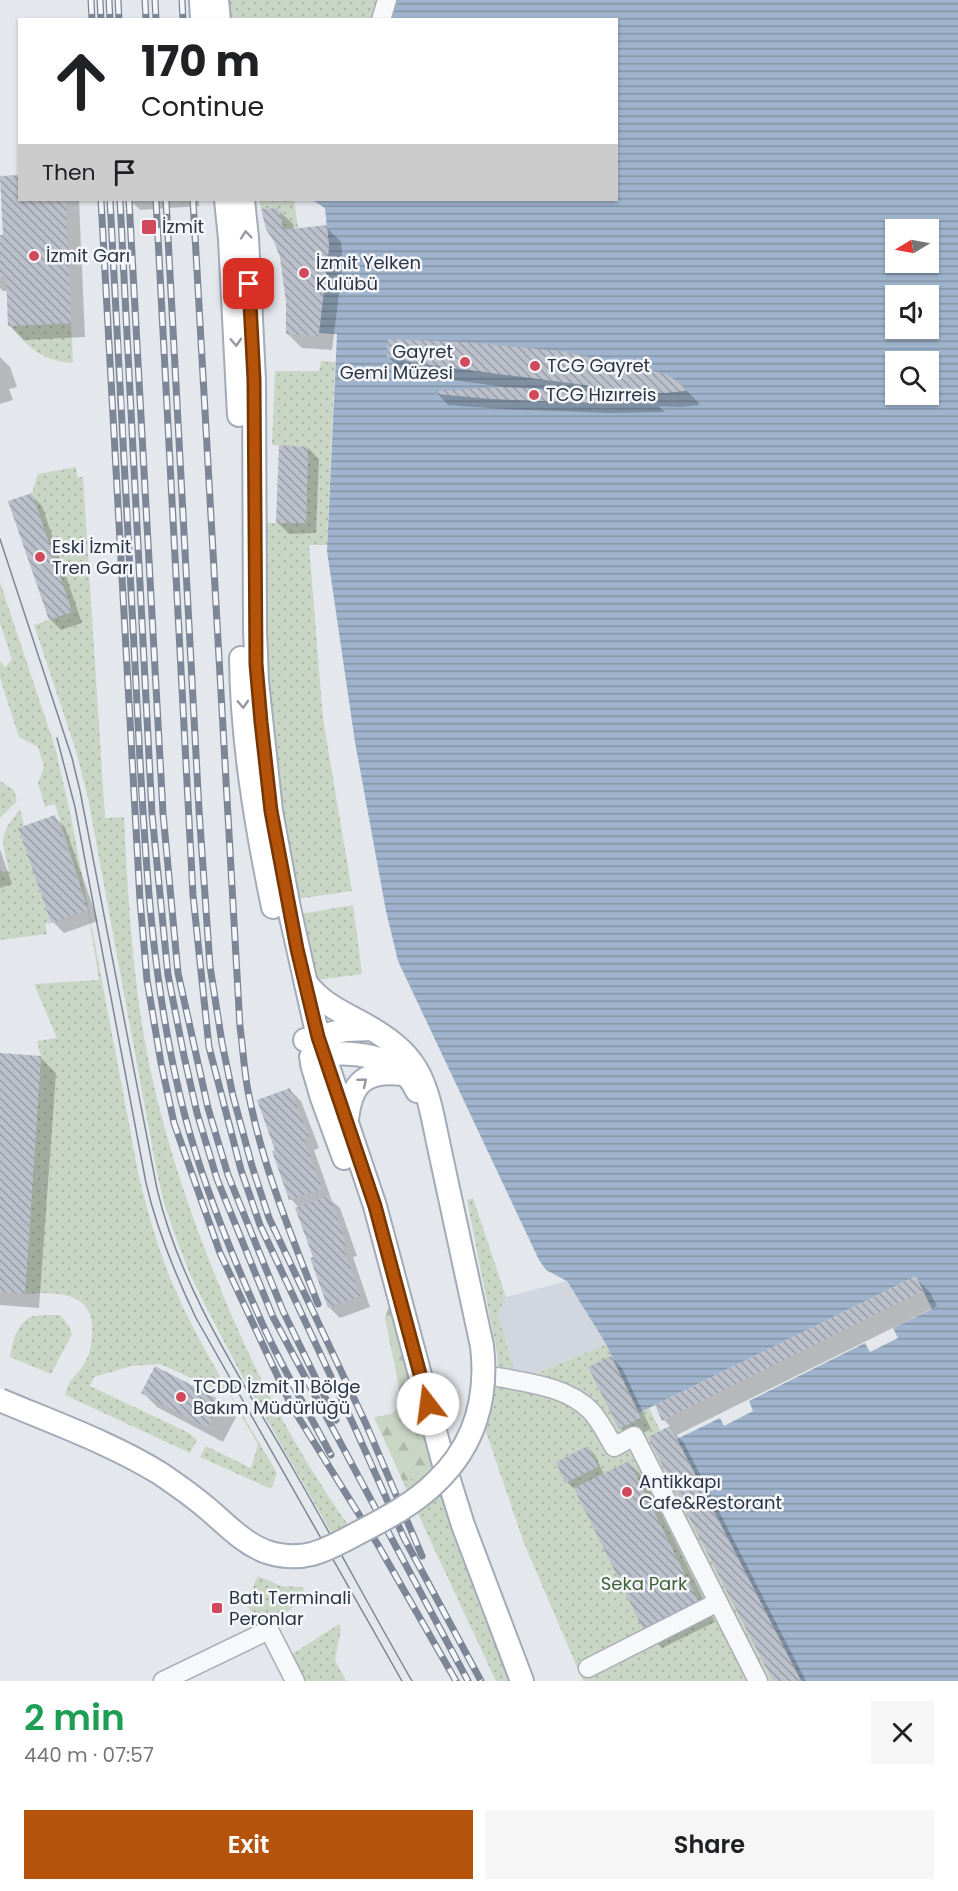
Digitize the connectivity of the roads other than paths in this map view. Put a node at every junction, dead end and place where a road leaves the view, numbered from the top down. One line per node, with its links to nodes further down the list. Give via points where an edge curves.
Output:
1 (201, 0): 4 (main road)
2 (217, 0): 5 (main road)
3 (387, 0): 6 (street)
4 (202, 18)
5 (219, 18)
6 (382, 18)
7 (226, 201): 11 (main road, one-way to 11, via 239,400 243,719 261,845 282,950)
8 (243, 201): 9 (main road, one-way to 8, via 271,811 257,681 254,380)
9 (305, 982): 10 (main road, via 323,1001); 11 (main road)
10 (372, 1029): 11 (main road, via 345,1030); 14 (main road, via 406,1054 418,1070 426,1086)
11 (314, 1047): 12 (main road, via 378,1058); 13 (main road); 15 (main road, via 321,1098)
12 (405, 1074): 13 (main road, one-way to 12, via 349,1102 362,1081 375,1074); 14 (main road, via 414,1085)
13 (347, 1121): 15 (main road, via 381,1225)
14 (438, 1142): 17 (main road, bridge, via 482,1346 484,1387 475,1423 448,1469 424,1493 384,1519 310,1556 264,1551 159,1473)
15 (400, 1302): 22 (main road, via 463,1525)
16 (498, 1377): 18 (street, via 552,1389 581,1402 599,1420 614,1447 634,1436)
17 (0, 1400)
18 (718, 1602): 19 (street); 23 (street)
19 (588, 1668)
20 (163, 1681): 21 (street, via 269,1630)
21 (295, 1681)
22 (522, 1681)
23 (758, 1681)

